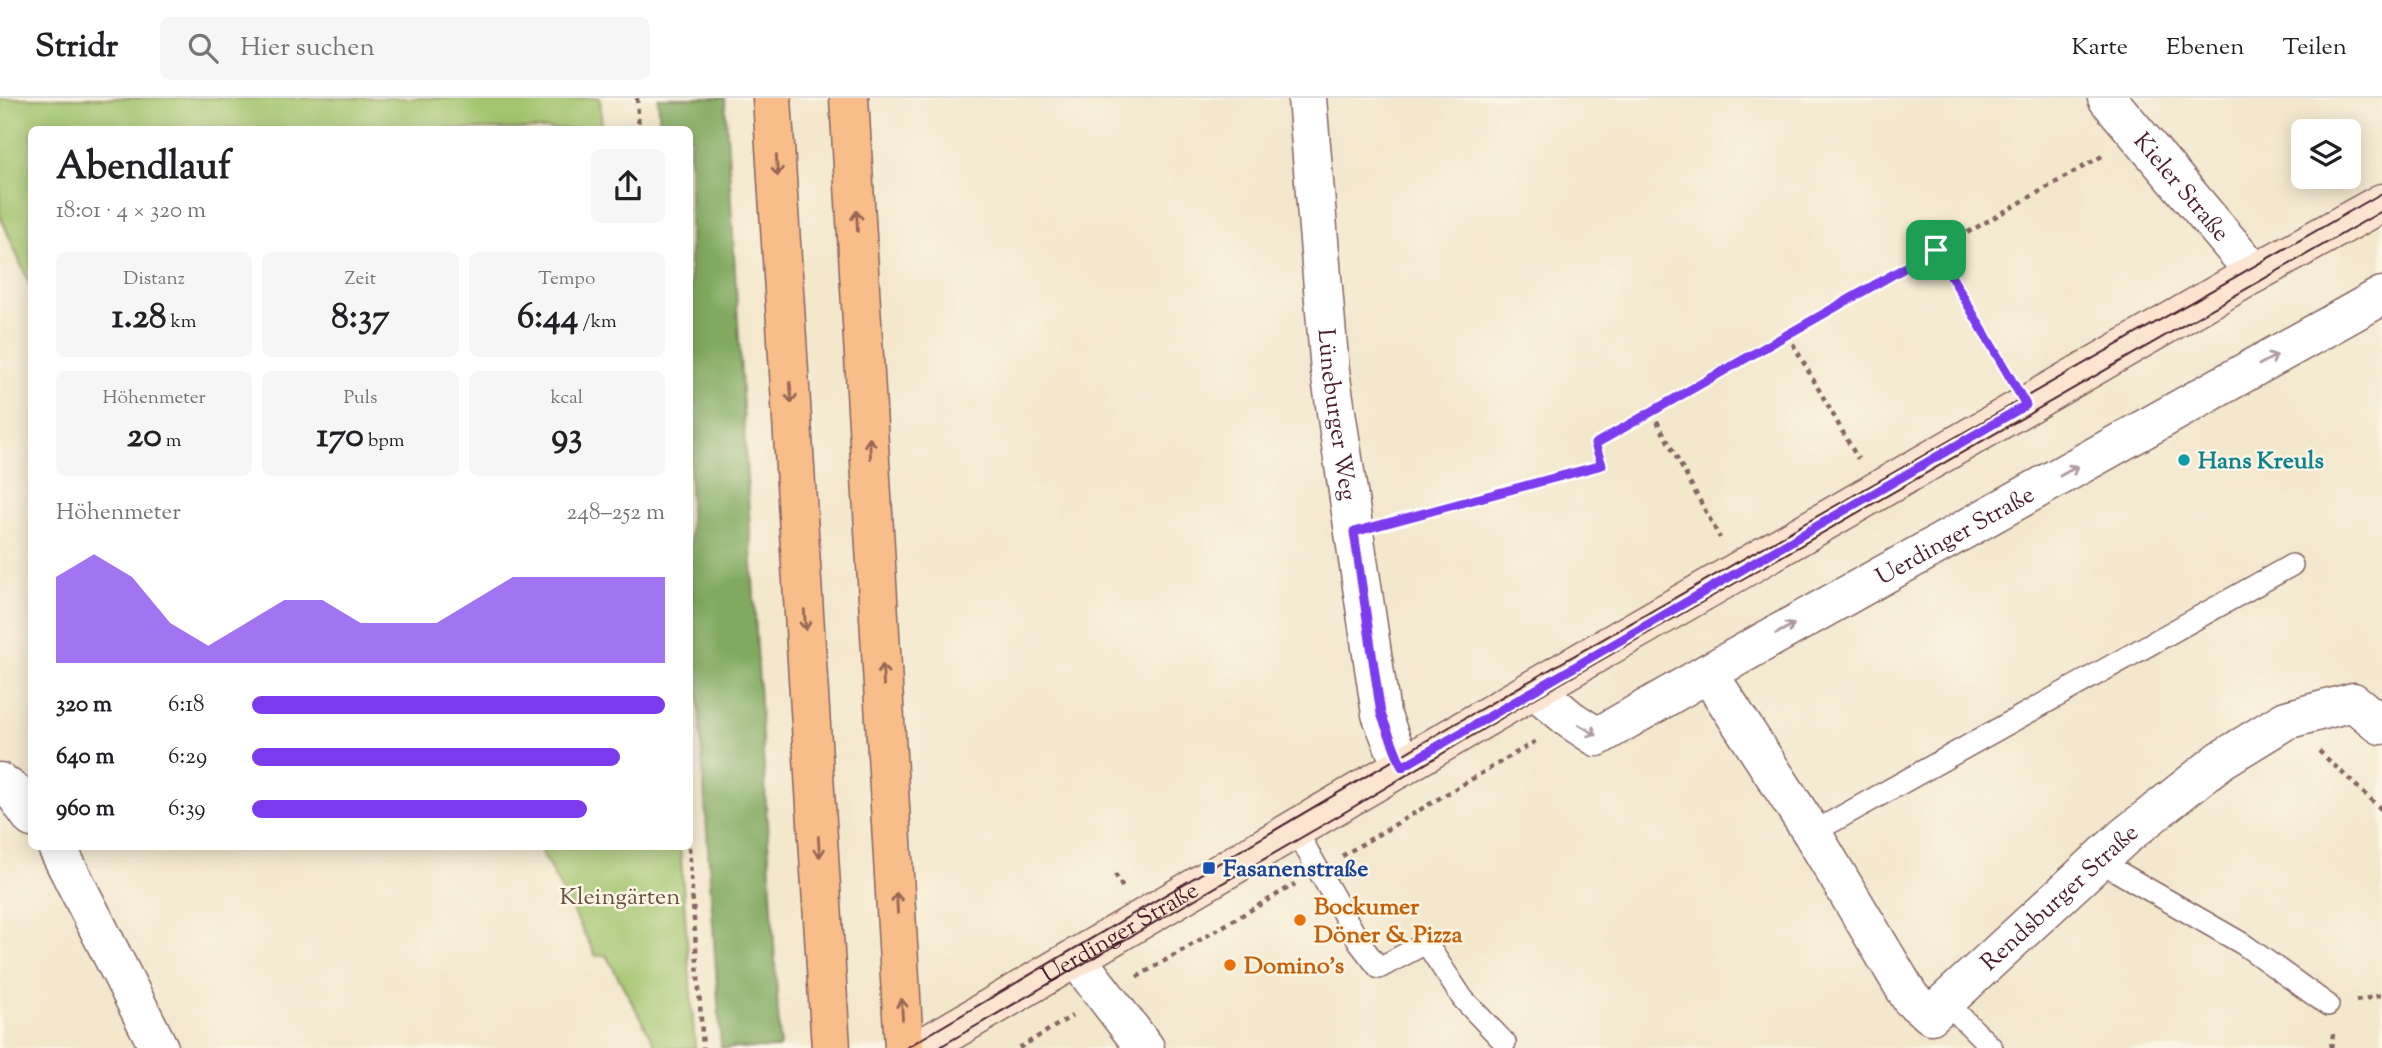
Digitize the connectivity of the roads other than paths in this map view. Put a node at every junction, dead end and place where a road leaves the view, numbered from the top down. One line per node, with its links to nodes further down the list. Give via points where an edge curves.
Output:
1 (772, 98): 22 (highway, one-way to 22)
2 (849, 98): 23 (highway, one-way to 2)
3 (1307, 98): 12 (street, Lüneburger Weg, via 1330,371 1381,714)
4 (2107, 98): 6 (street, Kieler Straße)
5 (2382, 203): 6 (street, Uerdinger Straße)
6 (2255, 273): 10 (street, Uerdinger Straße)
7 (2382, 296): 9 (street, Uerdinger Straße, one-way to 7)
8 (2292, 565): 14 (lane)
9 (1708, 673): 10 (street, Uerdinger Straße, one-way to 9, via 1597,737); 14 (street)
10 (1534, 689): 12 (street, Uerdinger Straße)
11 (2381, 725): 16 (street, Rendsburger Straße, via 2353,702 2286,720 2221,761)
12 (1402, 767): 13 (street, Uerdinger Straße)
13 (1295, 829): 17 (street, Uerdinger Straße); 20 (lane, via 1361,945 1379,968 1426,943 1463,999)
14 (1812, 833): 18 (street, via 1911,999 1931,1015)
15 (59, 850): 21 (street)
16 (2099, 861): 18 (street, Rendsburger Straße); 19 (lane, via 2243,944)
17 (1076, 958): 24 (street, Uerdinger Straße); 25 (street)
18 (1945, 1001): 26 (lane)
19 (2328, 1005)
20 (1505, 1043)
21 (159, 1048)
22 (831, 1048)
23 (904, 1048)
24 (922, 1048)
25 (1145, 1048)
26 (1992, 1048)

